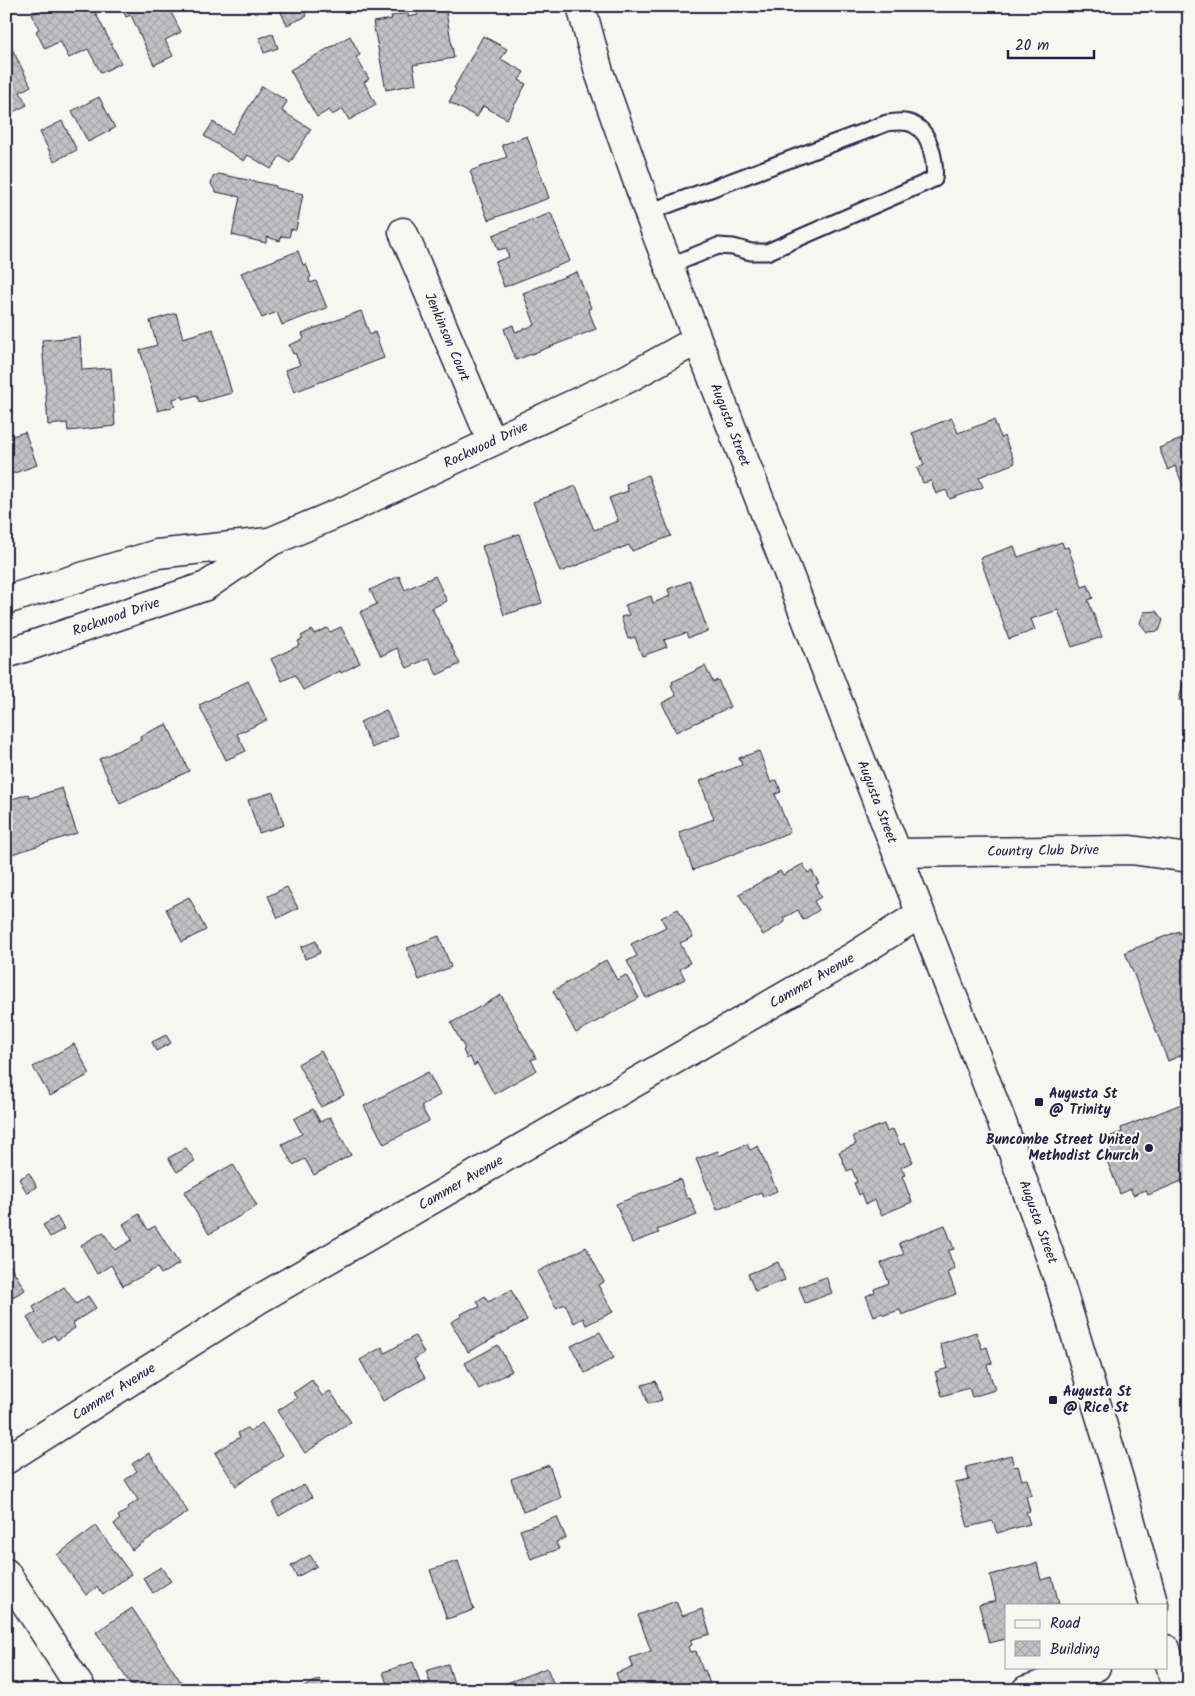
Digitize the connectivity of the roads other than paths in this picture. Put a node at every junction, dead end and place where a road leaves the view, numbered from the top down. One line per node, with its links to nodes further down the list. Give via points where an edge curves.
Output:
1 (581, 6): 2 (street, Augusta Street, via 599,72)
2 (648, 212): 4 (street, Augusta Street); 4 (lane, via 887,123 916,125 932,151 934,179 767,252 718,246)
3 (403, 232): 6 (street, Jenkinson Court)
4 (668, 266): 5 (street, Augusta Street)
5 (696, 340): 6 (street, Rockwood Drive, via 627,379); 10 (street, Augusta Street)
6 (492, 442): 7 (street, Rockwood Drive)
7 (272, 541): 8 (street, Rockwood Drive, via 156,554); 9 (street, Rockwood Drive, via 206,586)
8 (6, 600)
9 (6, 654)
10 (897, 853): 11 (street, Country Club Drive, via 1131,850); 12 (street, Augusta Street)
11 (1189, 858)
12 (920, 914): 13 (street, Cammer Avenue, via 851,958 261,1298); 15 (street, Augusta Street, via 1003,1125 1060,1284)
13 (6, 1460)
14 (6, 1573): 18 (street)
15 (1154, 1604)
16 (1168, 1656): 20 (street)
17 (1093, 1668): 19 (street)
18 (82, 1690)
19 (1026, 1690)
20 (1177, 1690)

